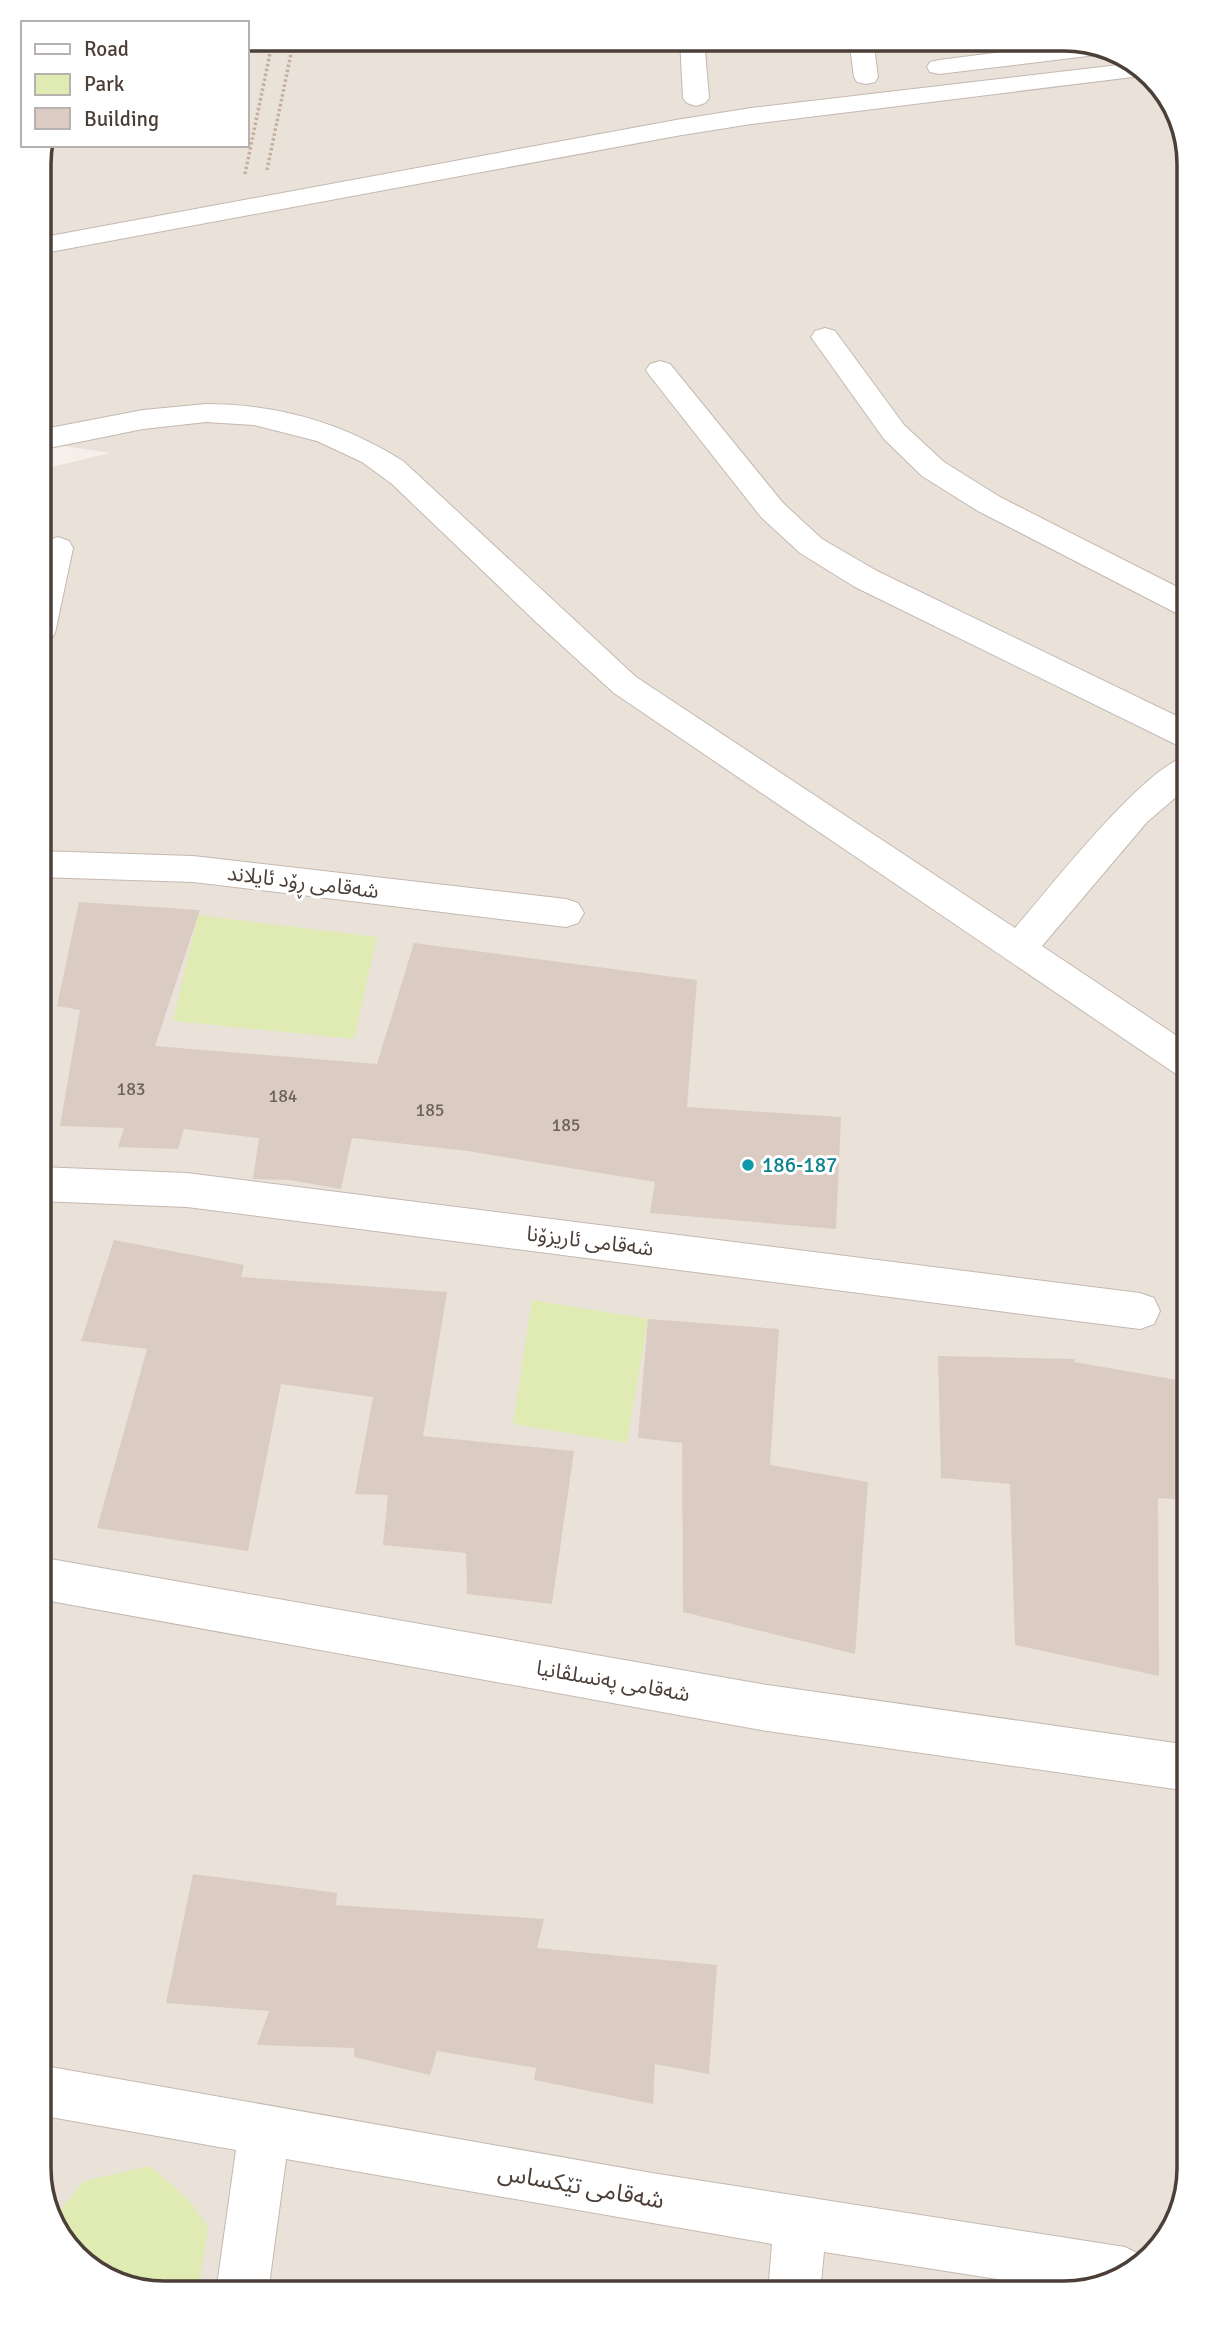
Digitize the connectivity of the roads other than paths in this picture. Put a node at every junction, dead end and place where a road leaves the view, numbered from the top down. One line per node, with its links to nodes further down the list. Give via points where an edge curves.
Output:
1 (693, 51): 16 (street)
2 (863, 51): 11 (street)
3 (996, 51): 7 (street)
4 (1010, 51): 6 (street)
5 (1068, 51): 6 (street)
6 (1031, 55): 13 (street)
7 (970, 63): 8 (street); 15 (street)
8 (918, 70)
9 (1128, 71): 13 (street)
10 (892, 74): 11 (street)
11 (866, 77): 12 (street)
12 (840, 80)
13 (1039, 82): 15 (street)
14 (814, 84): 16 (street)
15 (980, 89): 20 (street, via 676,128)
16 (696, 98): 17 (street)
17 (670, 103)
18 (442, 147): 19 (street)
19 (51, 220)
20 (51, 244)
21 (825, 337): 26 (street, via 894,432 933,469 989,504)
22 (660, 370): 27 (street, via 772,510 811,546 866,579)
23 (51, 438): 31 (street, via 167,415 209,413 290,423 361,450 418,490 625,685)
24 (58, 548): 25 (street)
25 (51, 580)
26 (1177, 600)
27 (1177, 730)
28 (1177, 777): 31 (street, via 1135,813)
29 (51, 864): 30 (street, شەقامی ڕۆد ئایلاند, via 193,869)
30 (566, 913)
31 (1020, 947): 32 (street)
32 (1177, 1055)
33 (51, 1184): 34 (street, شەقامی ئاریزۆنا, via 187,1190)
34 (1140, 1311)
35 (51, 1580): 36 (street, شەقامی پەنسلڤانیا, via 761,1707)
36 (1177, 1766)
37 (51, 2092): 38 (street, شەقامی تێکساس)
38 (264, 2130): 39 (street, شەقامی تێکساس); 41 (street)
39 (800, 2222): 40 (street, شەقامی تێکساس); 42 (street)
40 (1112, 2271)
41 (244, 2281)
42 (795, 2281)

